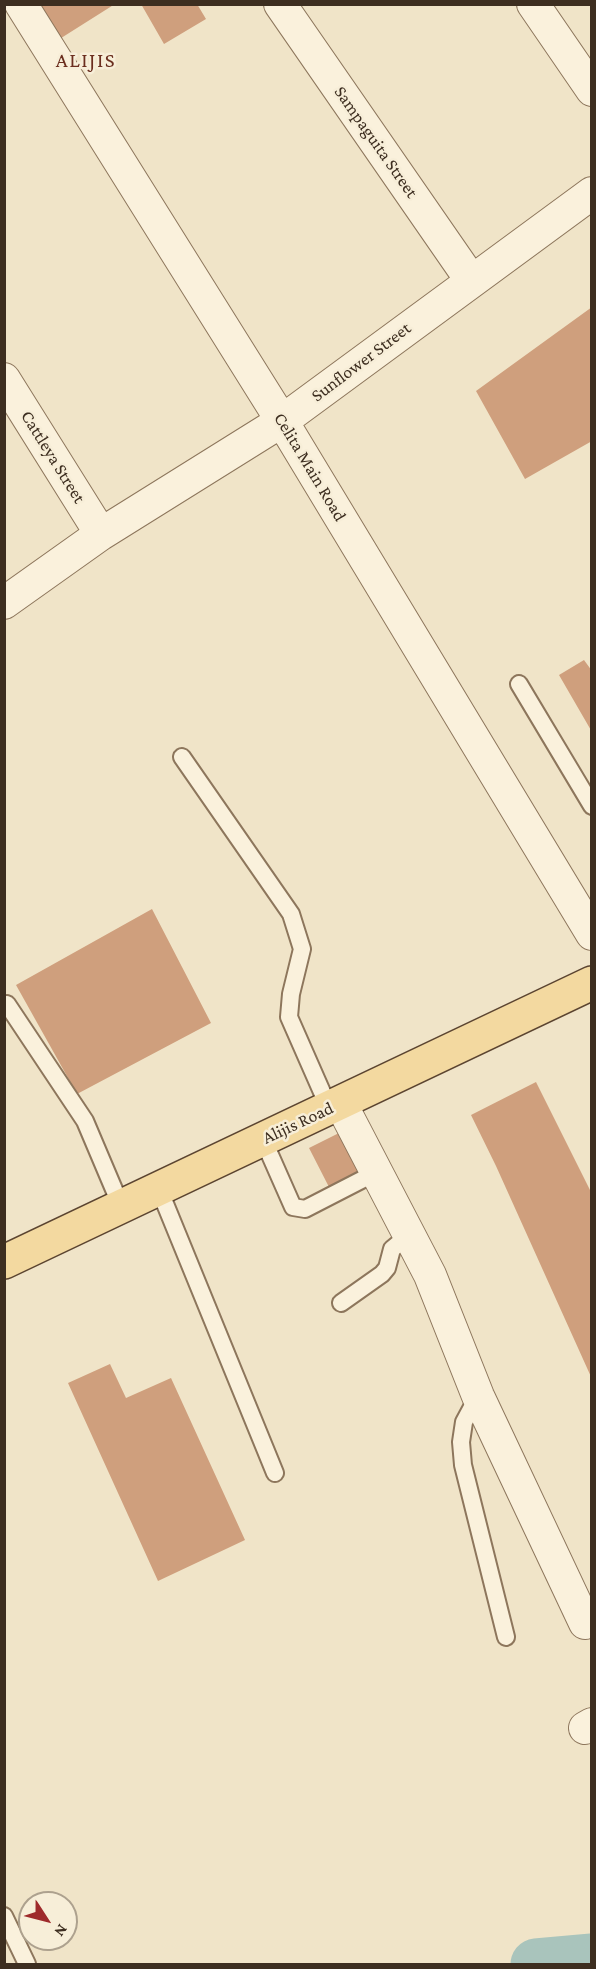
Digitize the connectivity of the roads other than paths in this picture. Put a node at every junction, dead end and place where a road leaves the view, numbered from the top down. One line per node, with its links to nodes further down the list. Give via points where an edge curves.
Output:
1 (21, 4): 8 (street, Celita Main Road)
2 (280, 4): 6 (street, Sampaguita Street)
3 (533, 4): 4 (street)
4 (591, 90)
5 (591, 193): 6 (street, Sunflower Street)
6 (471, 280): 8 (street, Sunflower Street)
7 (4, 379): 9 (street, Cattleya Street)
8 (282, 421): 9 (street, Sunflower Street); 14 (street, Celita Main Road)
9 (101, 534): 10 (street, Sunflower Street)
10 (4, 603)
11 (519, 684): 13 (lane)
12 (182, 756): 17 (lane, via 291,914 302,949 289,1017)
13 (591, 806)
14 (591, 934)
15 (591, 983): 17 (main road, Alijis Road)
16 (7, 1004): 21 (lane, via 85,1121)
17 (335, 1106): 18 (main road, Alijis Road); 19 (street)
18 (263, 1140): 19 (lane, via 293,1207 305,1209); 20 (main road, Alijis Road)
19 (375, 1173): 22 (street)
20 (159, 1189): 21 (main road, Alijis Road); 26 (lane)
21 (121, 1206): 23 (main road, Alijis Road)
22 (410, 1235): 24 (lane, via 392,1249 382,1274); 25 (street)
23 (4, 1262)
24 (341, 1303)
25 (478, 1396): 27 (street); 28 (lane, via 464,1422 463,1465)
26 (275, 1473)
27 (589, 1627)
28 (506, 1637)
29 (4, 1916): 30 (lane)
30 (27, 1965)

